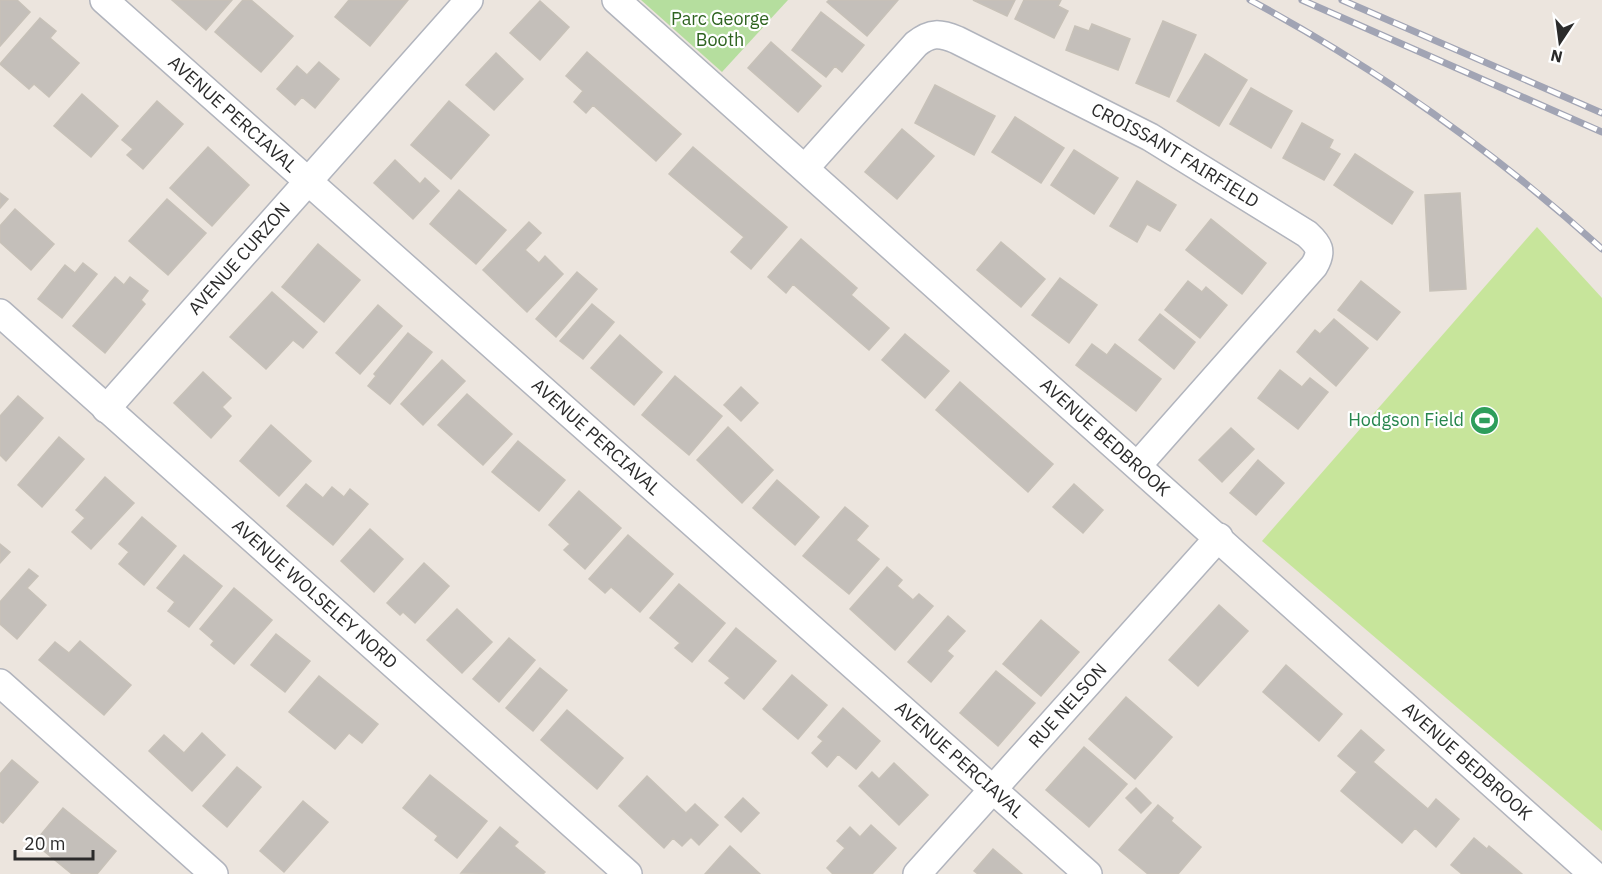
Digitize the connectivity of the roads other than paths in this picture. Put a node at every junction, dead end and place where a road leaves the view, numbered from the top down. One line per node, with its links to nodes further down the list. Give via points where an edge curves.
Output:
1 (104, 0): 5 (street, AVENUE PERCIAVAL)
2 (469, 0): 5 (street, AVENUE CURZON)
3 (616, 0): 4 (street, AVENUE BEDBROOK)
4 (806, 168): 8 (street, AVENUE BEDBROOK); 8 (street, CROISSANT FAIRFIELD, via 916,44 938,34 1150,137 1308,234 1319,246 1314,266)
5 (308, 180): 7 (street, AVENUE CURZON); 11 (street, AVENUE PERCIAVAL)
6 (5, 328): 7 (street, AVENUE WOLSELEY NORD)
7 (106, 409): 13 (street, AVENUE WOLSELEY NORD)
8 (1138, 465): 9 (street, AVENUE BEDBROOK)
9 (1219, 537): 11 (street, RUE NELSON); 16 (street, AVENUE BEDBROOK)
10 (0, 683): 12 (street)
11 (994, 790): 14 (street, RUE NELSON); 15 (street, AVENUE PERCIAVAL)
12 (214, 874)
13 (628, 874)
14 (917, 874)
15 (1088, 874)
16 (1593, 874)

